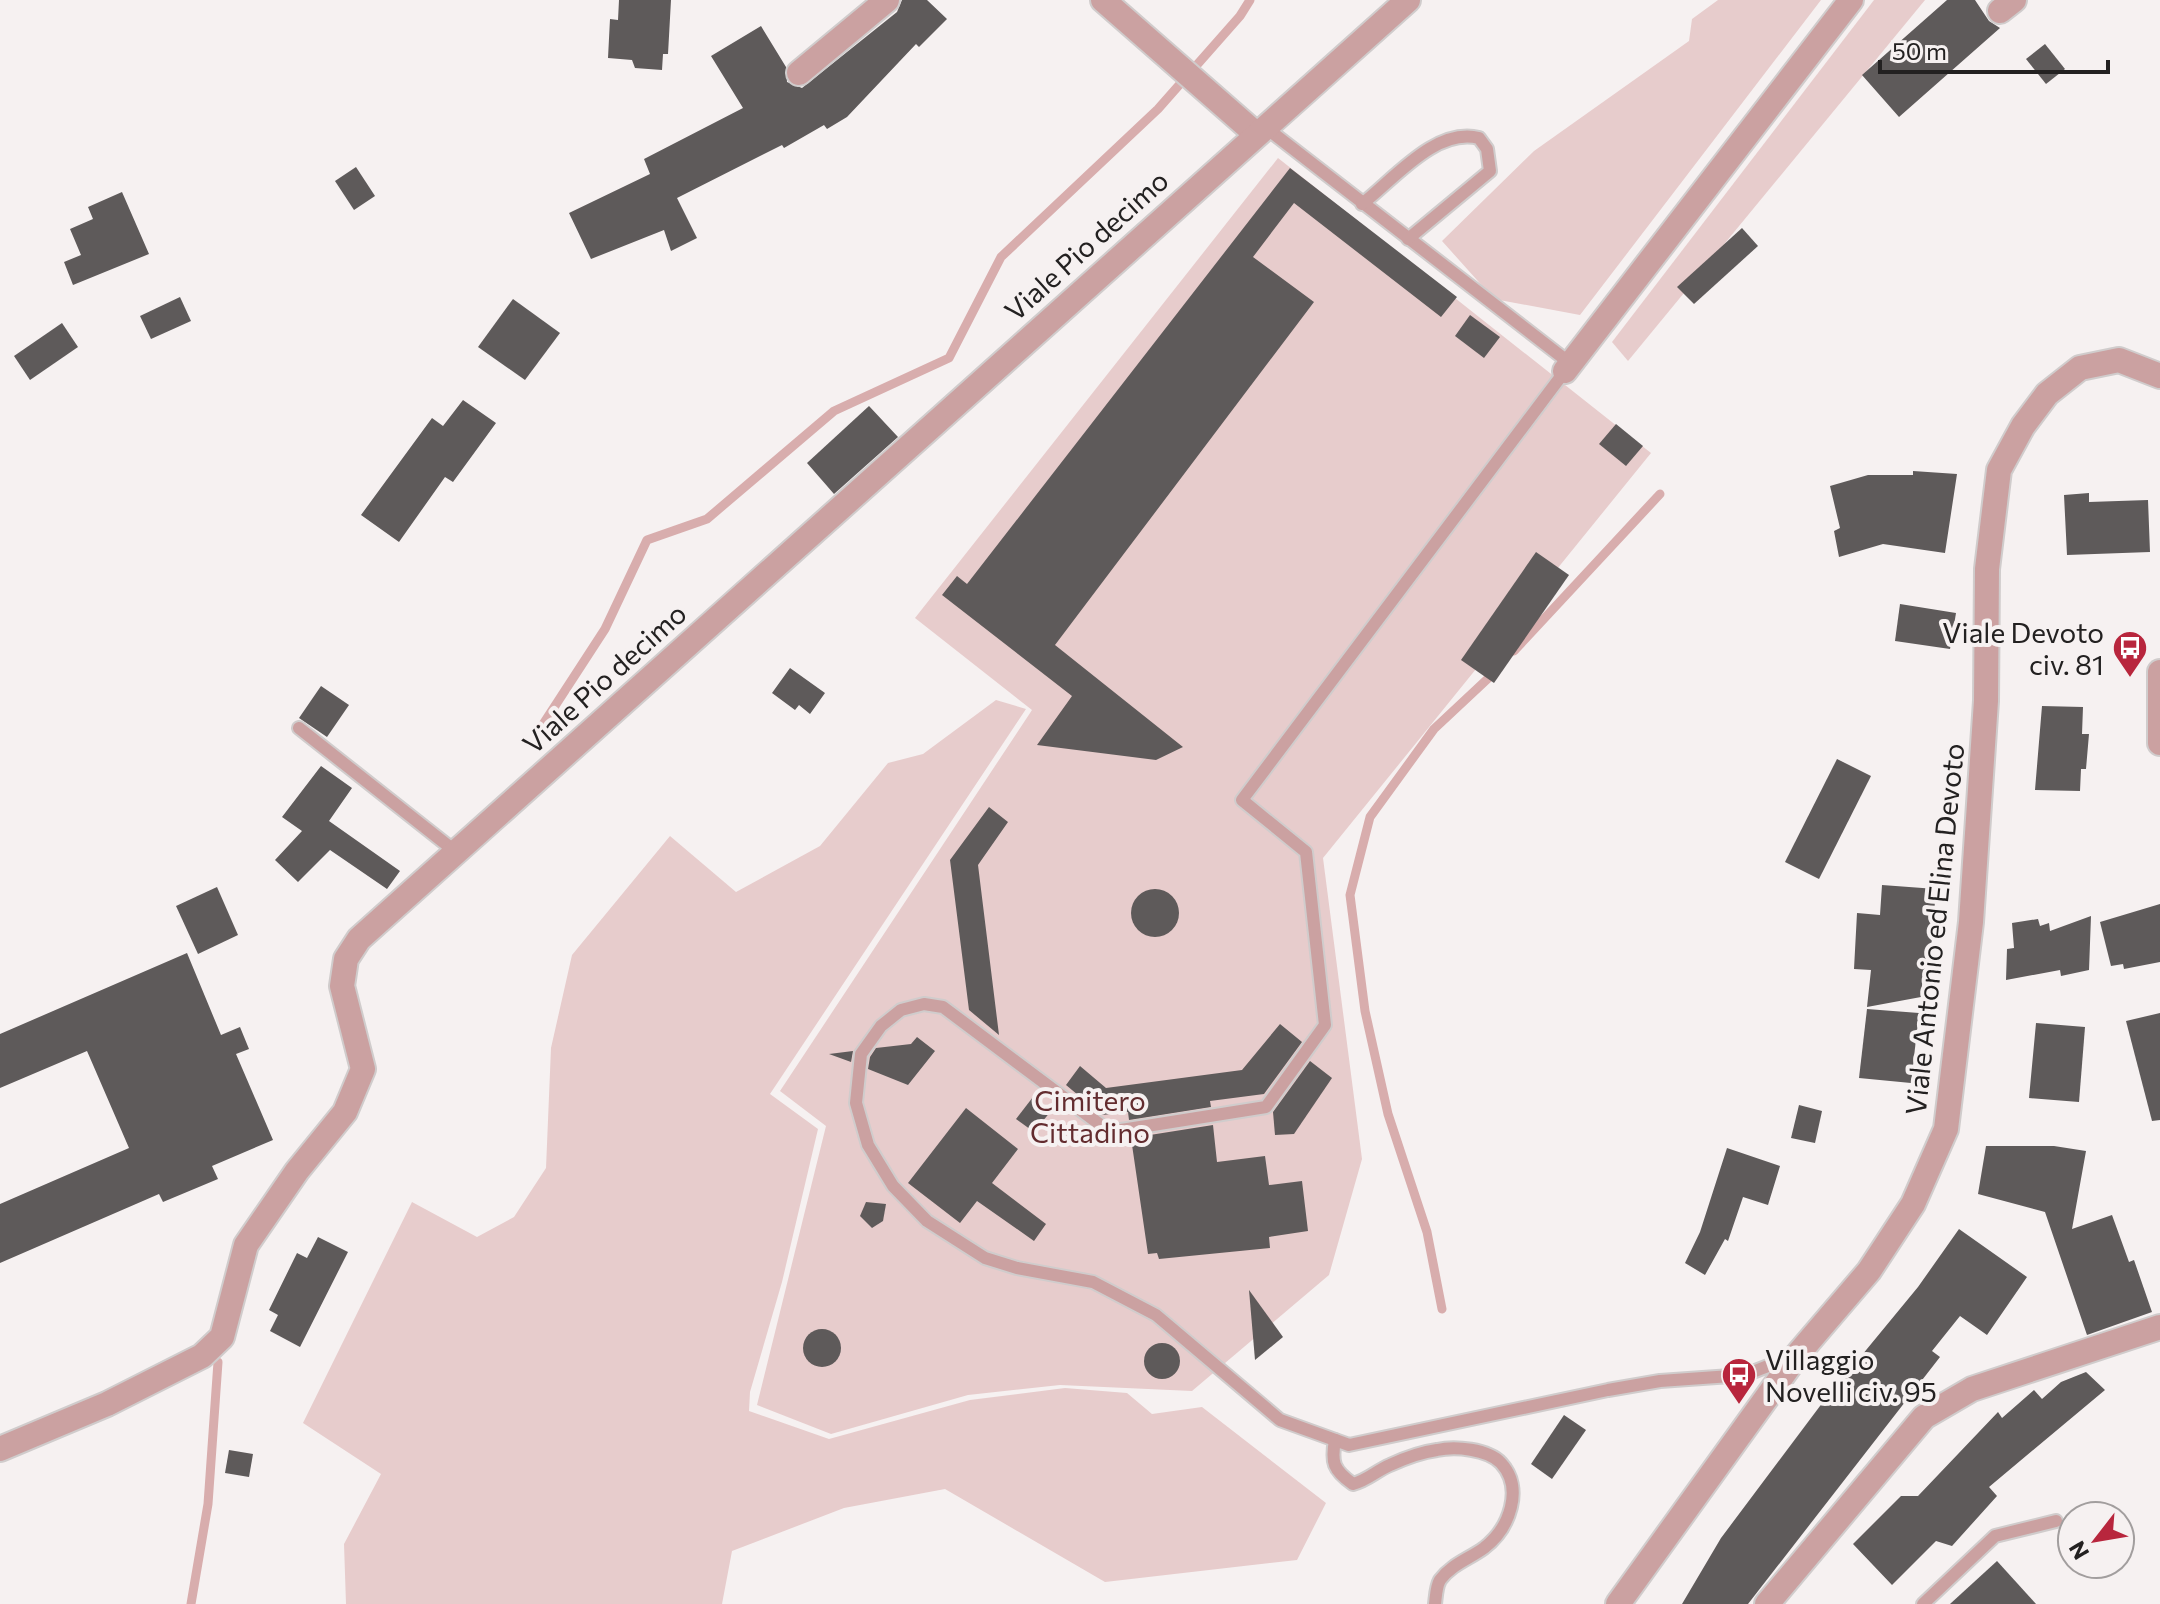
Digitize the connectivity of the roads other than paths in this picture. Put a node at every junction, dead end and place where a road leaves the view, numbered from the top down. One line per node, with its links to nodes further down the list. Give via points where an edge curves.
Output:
1 (887, 0): 5 (street)
2 (1103, 0): 6 (street)
3 (1408, 0): 6 (street, Viale Pio decimo)
4 (1851, 0): 9 (street)
5 (799, 73)
6 (1260, 131): 7 (lane); 14 (street, Viale Pio decimo)
7 (1362, 204): 8 (lane); 8 (lane, via 1435,145 1465,135 1479,138 1487,149 1490,171)
8 (1408, 239): 9 (lane)
9 (1568, 368): 17 (lane, via 1242,800 1306,852 1325,1025 1266,1107 1106,1129 943,1007 924,1004 901,1010 881,1026 861,1054 856,1103 868,1145 893,1186 927,1221 985,1258 1093,1282 1123,1295 1191,1341 1280,1420)
10 (2160, 376): 16 (street, Viale Antonio ed Elina Devoto, via 2119,360 2080,368 2047,394 1999,470 1987,569 1986,701 1971,922 1946,1129 1913,1204 1869,1271)
11 (2160, 672): 13 (street)
12 (299, 728): 14 (lane)
13 (2160, 743)
14 (456, 852): 18 (street, Viale Pio decimo, via 359,939 346,959 342,986 363,1069 345,1112 246,1245 222,1337 202,1356 107,1404)
15 (2160, 1327): 22 (street, via 1972,1389 1924,1417)
16 (1798, 1354): 17 (lane, via 1745,1375 1660,1381 1349,1445); 21 (street, Viale Antonio ed Elina Devoto)
17 (1335, 1440): 20 (lane, via 1332,1461 1337,1473 1353,1484 1372,1479 1388,1465 1438,1449 1495,1456 1513,1480 1513,1496 1499,1533 1451,1568 1438,1584)
18 (0, 1449)
19 (2056, 1521): 23 (lane, via 1995,1536)
20 (1435, 1604)
21 (1618, 1604)
22 (1767, 1604)
23 (1923, 1604)

